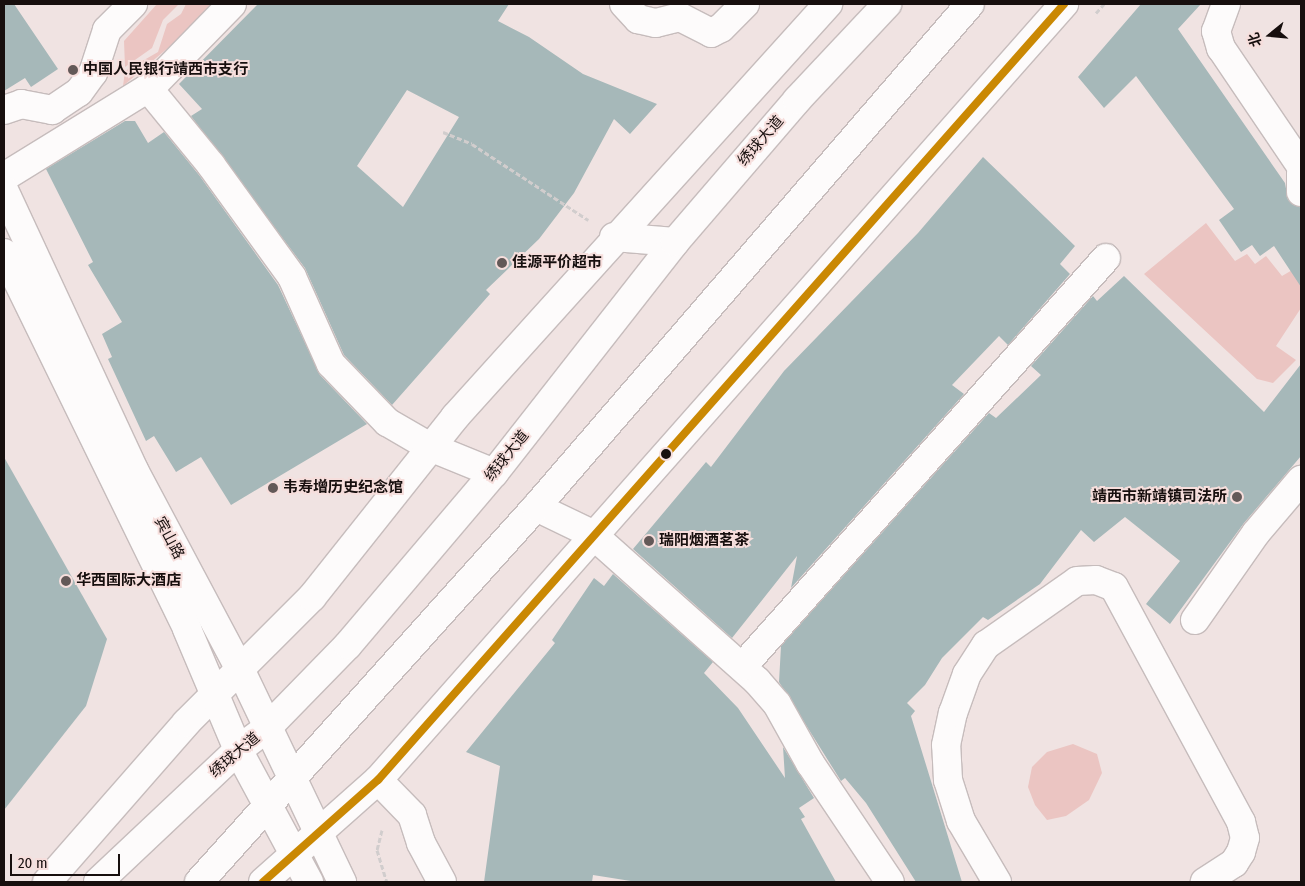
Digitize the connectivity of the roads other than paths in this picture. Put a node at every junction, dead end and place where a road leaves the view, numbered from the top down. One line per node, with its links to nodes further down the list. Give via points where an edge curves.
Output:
1 (232, 4): 10 (main road)
2 (624, 4): 3 (main road, via 638,19 656,24 680,17 711,33 721,28)
3 (745, 4)
4 (828, 4): 17 (main road)
5 (887, 4): 18 (main road, 绣球大道, via 797,100)
6 (970, 4): 24 (main road)
7 (1064, 4): 25 (main road)
8 (1226, 4): 12 (main road, via 1216,31 1221,48)
9 (118, 9): 11 (main road, via 107,30 93,73 79,92 52,110 21,104)
10 (148, 88): 14 (main road); 21 (main road, via 211,165 292,277 320,343 336,370 388,422)
11 (4, 110)
12 (1301, 166)
13 (1301, 173): 16 (main road)
14 (4, 177)
15 (4, 190): 28 (main road, 宾山路, via 134,470)
16 (1301, 192)
17 (603, 230): 18 (main road); 21 (main road)
18 (675, 242): 22 (main road, 绣球大道)
19 (4, 253): 29 (main road, 宾山路, via 187,629)
20 (1106, 258): 27 (main road)
21 (430, 447): 22 (main road); 28 (main road, via 312,598)
22 (494, 473): 30 (main road, 绣球大道, via 348,645)
23 (1301, 480): 26 (main road, via 1256,533)
24 (536, 507): 25 (main road); 32 (main road)
25 (592, 534): 27 (main road); 33 (main road)
26 (1195, 620)
27 (743, 666): 44 (main road, via 777,704 810,764)
28 (241, 671): 29 (main road); 30 (main road, 宾山路)
29 (214, 696): 31 (main road, 宾山路); 37 (main road)
30 (266, 728): 31 (main road, 绣球大道); 32 (main road, 宾山路)
31 (238, 750): 34 (main road, 宾山路); 38 (main road, 绣球大道)
32 (292, 780): 34 (main road); 35 (main road, 宾山路)
33 (378, 780): 35 (main road); 43 (main road, via 412,815 421,843)
34 (268, 804): 36 (main road, 宾山路); 39 (main road)
35 (320, 833): 36 (main road); 42 (main road, 宾山路)
36 (295, 854): 40 (main road); 41 (main road, 宾山路)
37 (47, 882)
38 (98, 882)
39 (199, 882)
40 (263, 882)
41 (309, 882)
42 (342, 882)
43 (442, 882)
44 (890, 882)
45 (997, 882): 46 (main road, via 961,821 948,780 946,745 953,712 967,674 986,646 1077,581 1096,580 1114,587 1241,822 1245,838 1241,852 1234,863)
46 (1206, 882)

